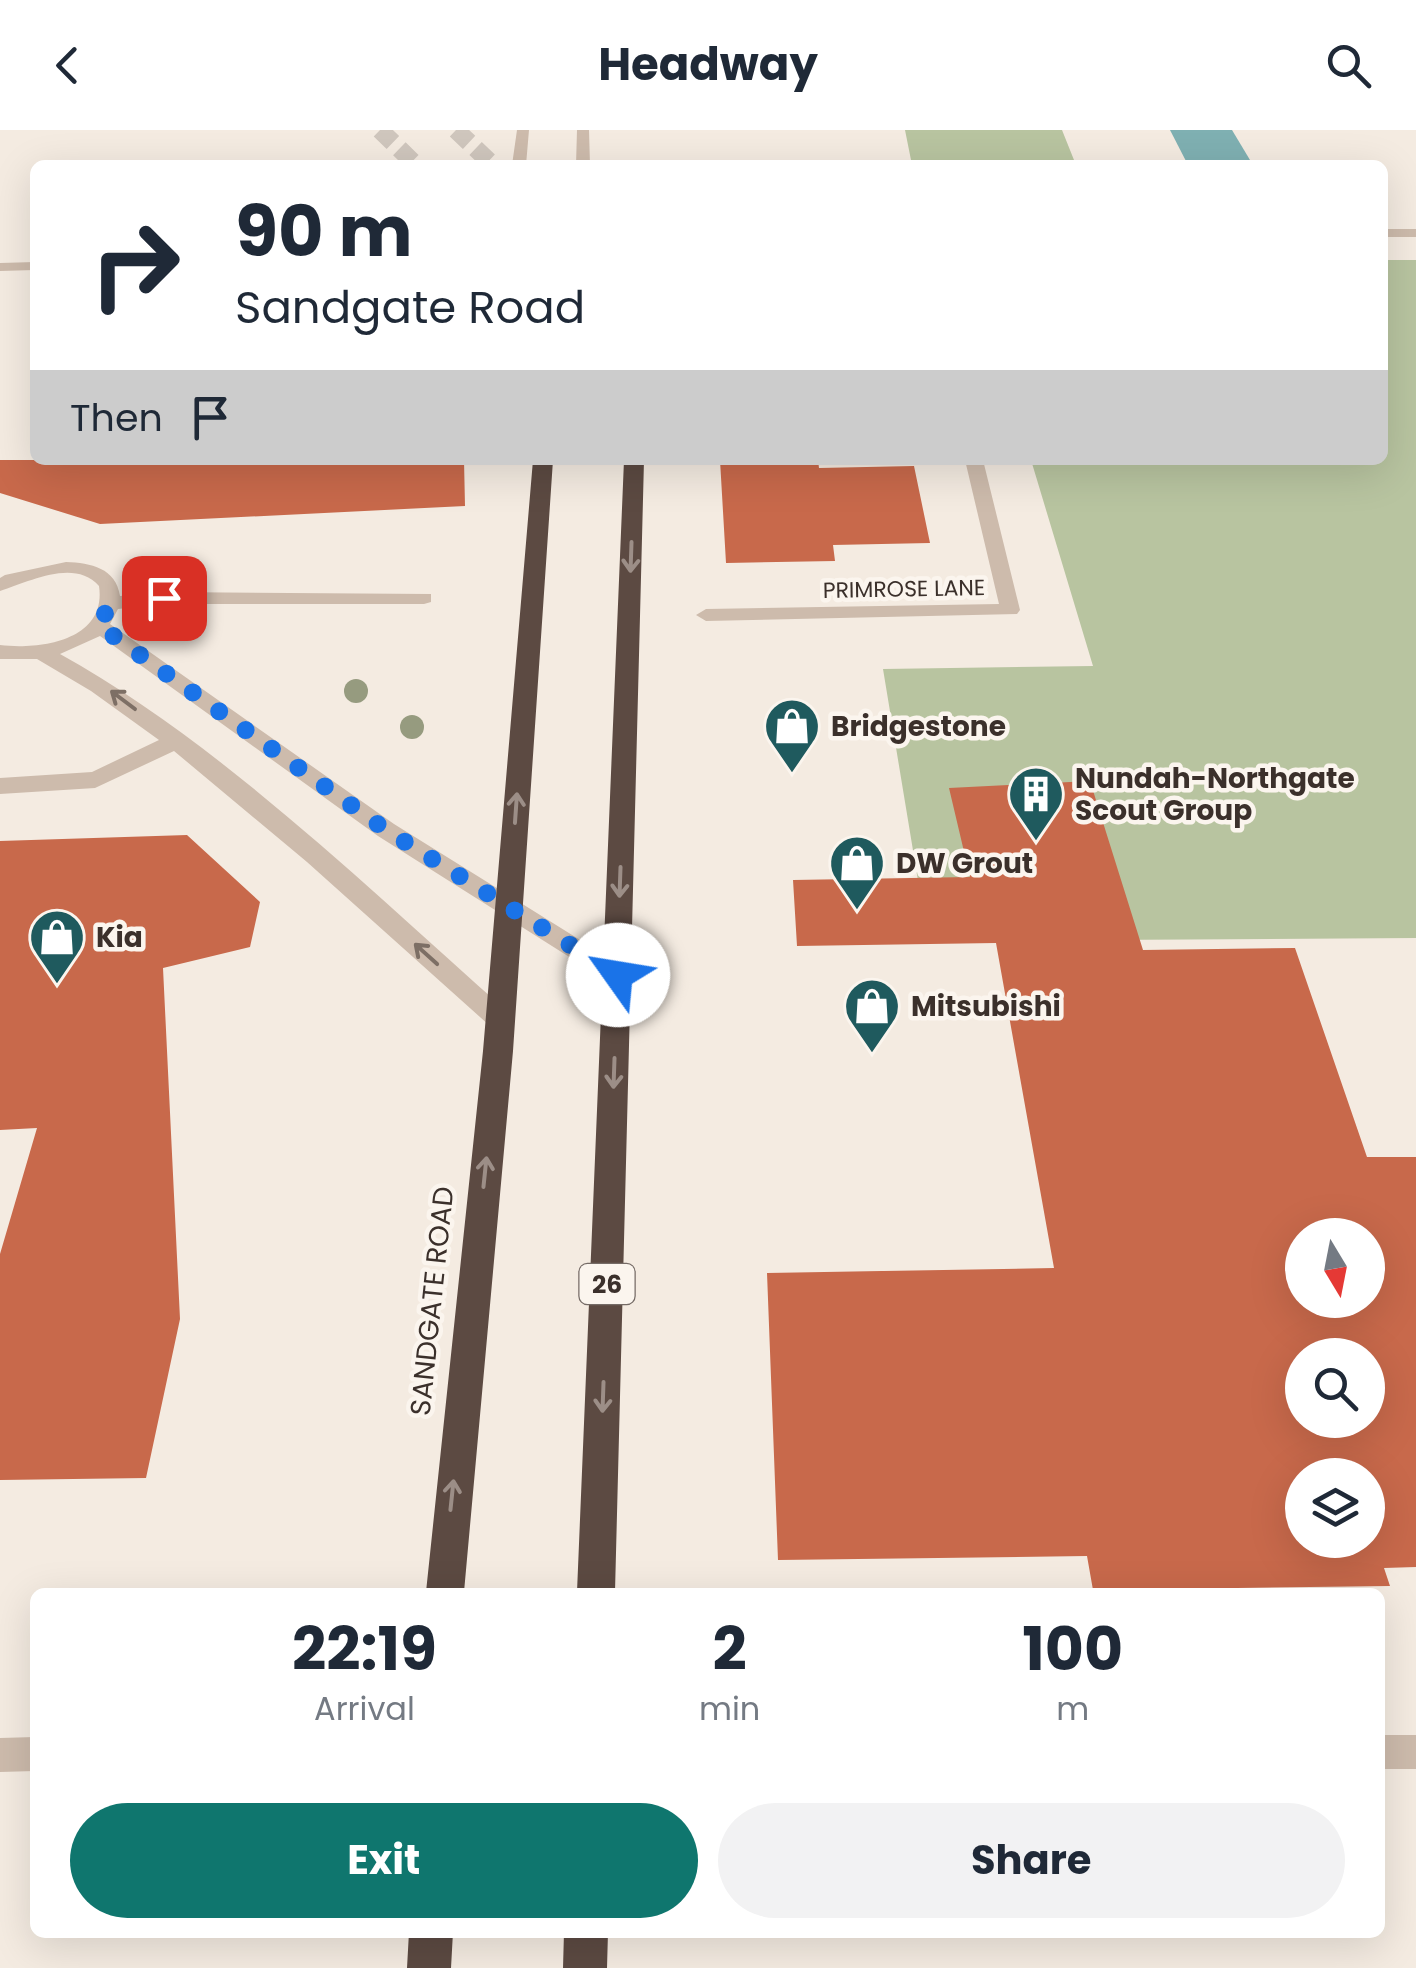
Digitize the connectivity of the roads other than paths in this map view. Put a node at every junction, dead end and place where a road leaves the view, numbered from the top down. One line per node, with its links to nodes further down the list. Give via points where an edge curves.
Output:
1 (523, 130): 3 (street)
2 (583, 130): 4 (street)
3 (520, 160)
4 (583, 160)
5 (1416, 232): 6 (street)
6 (1388, 233)
7 (0, 266): 8 (street)
8 (30, 266)
9 (543, 465): 21 (highway, SANDGATE ROAD, one-way to 9)
10 (634, 465): 22 (highway, 26, one-way to 22)
11 (975, 465): 15 (street, PRIMROSE LANE, via 1010,610)
12 (1, 583): 14 (street, via 46,568 87,570 110,589)
13 (424, 598): 14 (street, via 175,597)
14 (111, 604): 16 (street)
15 (706, 615)
16 (98, 625): 18 (street); 21 (street, via 386,830)
17 (0, 652): 18 (street)
18 (42, 653): 19 (street, one-way to 18, via 108,689)
19 (176, 740): 20 (street, via 95,780); 23 (street, one-way to 19)
20 (0, 786)
21 (508, 906): 22 (street); 23 (highway, SANDGATE ROAD)
22 (618, 975): 25 (highway, 26, one-way to 25)
23 (499, 1018): 24 (highway, SANDGATE ROAD, one-way to 23)
24 (445, 1588)
25 (596, 1588)
26 (1385, 1752): 27 (street)
27 (1416, 1752)
28 (30, 1754): 29 (street)
29 (0, 1755)
30 (431, 1938): 32 (highway)
31 (586, 1938): 33 (highway)
32 (429, 1968)
33 (585, 1968)

